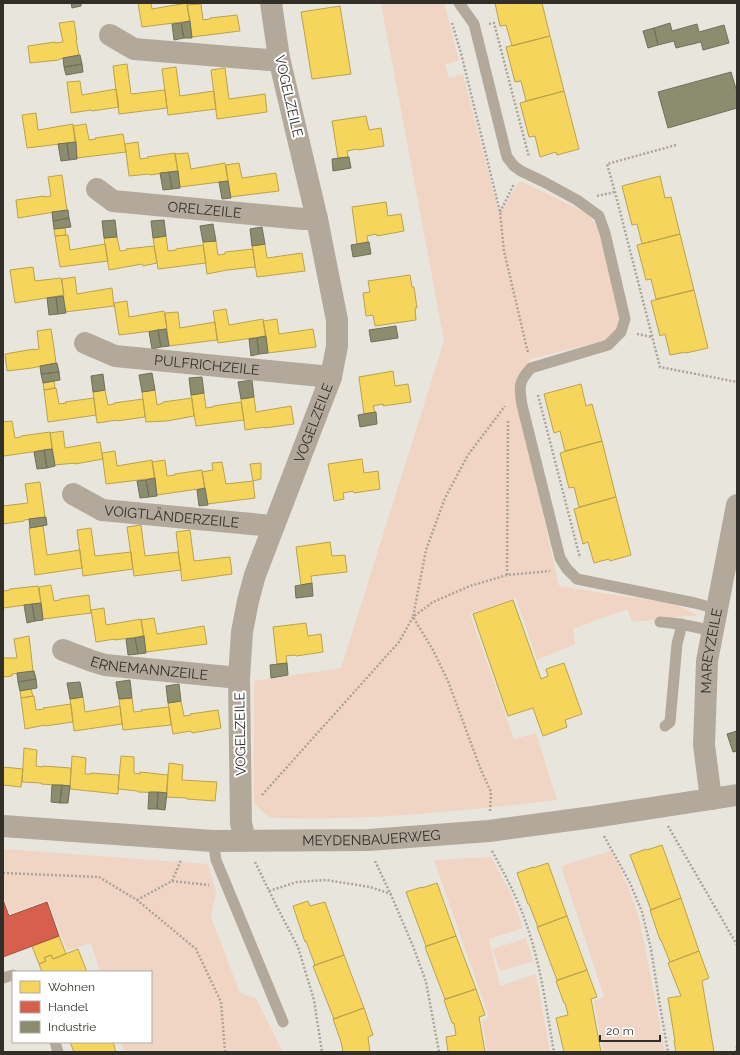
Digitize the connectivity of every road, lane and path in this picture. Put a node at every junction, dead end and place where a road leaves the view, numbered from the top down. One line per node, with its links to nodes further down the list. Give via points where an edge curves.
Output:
1 (271, 3): 6 (street, VOGELZEILE)
2 (459, 3): 4 (lane)
3 (451, 17): 11 (path)
4 (474, 24): 8 (lane, via 506,157); 9 (path, via 494,23)
5 (110, 35): 6 (street, via 134,49 269,60)
6 (280, 58): 12 (street, VOGELZEILE)
7 (676, 145): 16 (path, via 607,164 622,223 660,367)
8 (521, 171): 9 (lane); 11 (path)
9 (534, 178): 14 (lane, via 577,200 599,216 625,319 621,332 608,345)
10 (97, 189): 12 (street, ORELZEILE, via 113,202)
11 (500, 212): 14 (path, via 504,251)
12 (317, 219): 15 (street, VOGELZEILE, via 337,320 336,346)
13 (85, 343): 15 (street, PULFRICHZEILE, via 115,356)
14 (531, 368): 22 (lane, via 522,377 519,390 560,558); 22 (path, via 584,572)
15 (330, 377): 21 (street, VOGELZEILE)
16 (737, 382)
17 (508, 410): 25 (path, via 509,402 468,455 445,498 426,550)
18 (508, 418): 23 (path)
19 (73, 494): 21 (street, VOIGTLÄNDERZEILE, via 102,510)
20 (737, 506): 24 (street, MAREYZEILE)
21 (274, 526): 30 (street, VOGELZEILE, via 255,574 248,601 242,632)
22 (567, 569): 23 (path); 24 (lane, via 577,579)
23 (507, 575): 25 (path, via 470,586 433,602)
24 (718, 609): 28 (street, MAREYZEILE)
25 (413, 617): 33 (path, via 398,642); 35 (path, via 448,681 491,792)
26 (660, 622): 27 (lane)
27 (682, 624): 28 (lane); 31 (lane, via 677,644 670,722)
28 (713, 632): 34 (street, MAREYZEILE, via 707,661 704,745)
29 (63, 650): 30 (street, ERNEMANNZEILE, via 105,665)
30 (239, 678): 39 (street, VOGELZEILE, via 241,823)
31 (665, 726)
32 (737, 795): 34 (street, MEYDENBAUERWEG)
33 (259, 797)
34 (712, 799): 39 (street, MEYDENBAUERWEG, via 489,830 369,840)
35 (489, 813)
36 (667, 824): 51 (path)
37 (3, 826): 40 (street, MEYDENBAUERWEG)
38 (604, 835): 58 (path, via 630,883 642,912 651,949)
39 (245, 840): 40 (street, MEYDENBAUERWEG)
40 (213, 841): 47 (lane, via 216,860)
41 (492, 850): 57 (path, via 512,889 530,934 542,979)
42 (183, 857): 46 (path)
43 (374, 858): 49 (path)
44 (255, 861): 48 (path)
45 (3, 873): 50 (path, via 99,877)
46 (172, 881): 47 (path); 50 (path)
47 (227, 887): 52 (lane)
48 (269, 891): 49 (path, via 297,882 326,880 370,887); 55 (path, via 298,947 314,1000)
49 (391, 895): 56 (path, via 426,982)
50 (137, 900): 54 (path, via 196,949 220,1002)
51 (737, 945)
52 (283, 1022)
53 (737, 1046): 59 (path)
54 (225, 1052)
55 (322, 1052)
56 (439, 1052)
57 (554, 1052)
58 (668, 1052)
59 (736, 1052)

